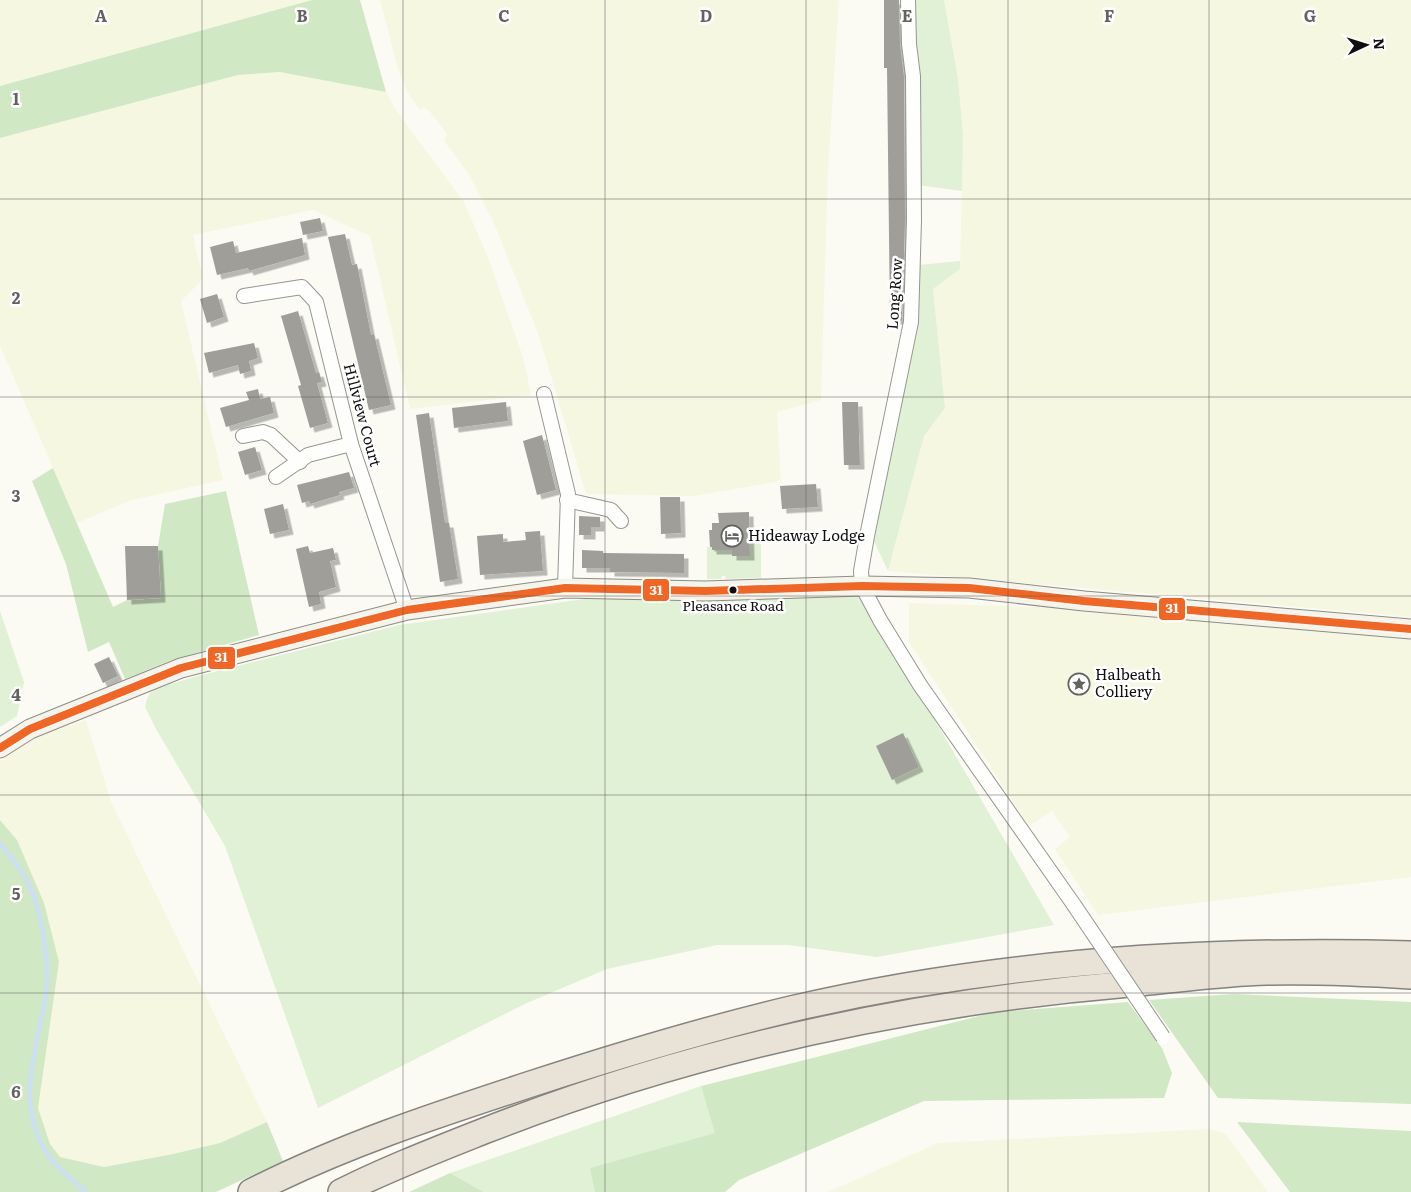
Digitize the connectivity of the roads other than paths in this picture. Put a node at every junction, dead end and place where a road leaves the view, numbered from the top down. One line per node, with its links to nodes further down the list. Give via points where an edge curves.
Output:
1 (908, 0): 10 (street, Long Row, via 913,76 911,322 867,536)
2 (244, 296): 5 (street, Hillview Court, via 302,287 316,302)
3 (544, 394): 8 (street)
4 (243, 436): 6 (street, via 263,432 271,435)
5 (351, 444): 6 (street, via 308,455); 12 (street, Hillview Court)
6 (300, 462): 7 (street)
7 (276, 477)
8 (567, 500): 9 (street, via 611,510); 11 (street)
9 (621, 521)
10 (862, 586): 11 (street, via 705,591); 13 (street, via 969,588); 17 (street, bridge, via 920,685)
11 (565, 588): 12 (street)
12 (407, 610): 14 (street, via 153,678 102,702 30,729)
13 (1411, 629)
14 (0, 748)
15 (1411, 954): 18 (highway, via 1263,952 1063,965 870,993 689,1035 544,1080 334,1159)
16 (1411, 976): 19 (highway, via 1265,972 1069,989 880,1017 722,1052 547,1106)
17 (1164, 1040)
18 (283, 1185): 20 (highway)
19 (347, 1191)
20 (251, 1192)

